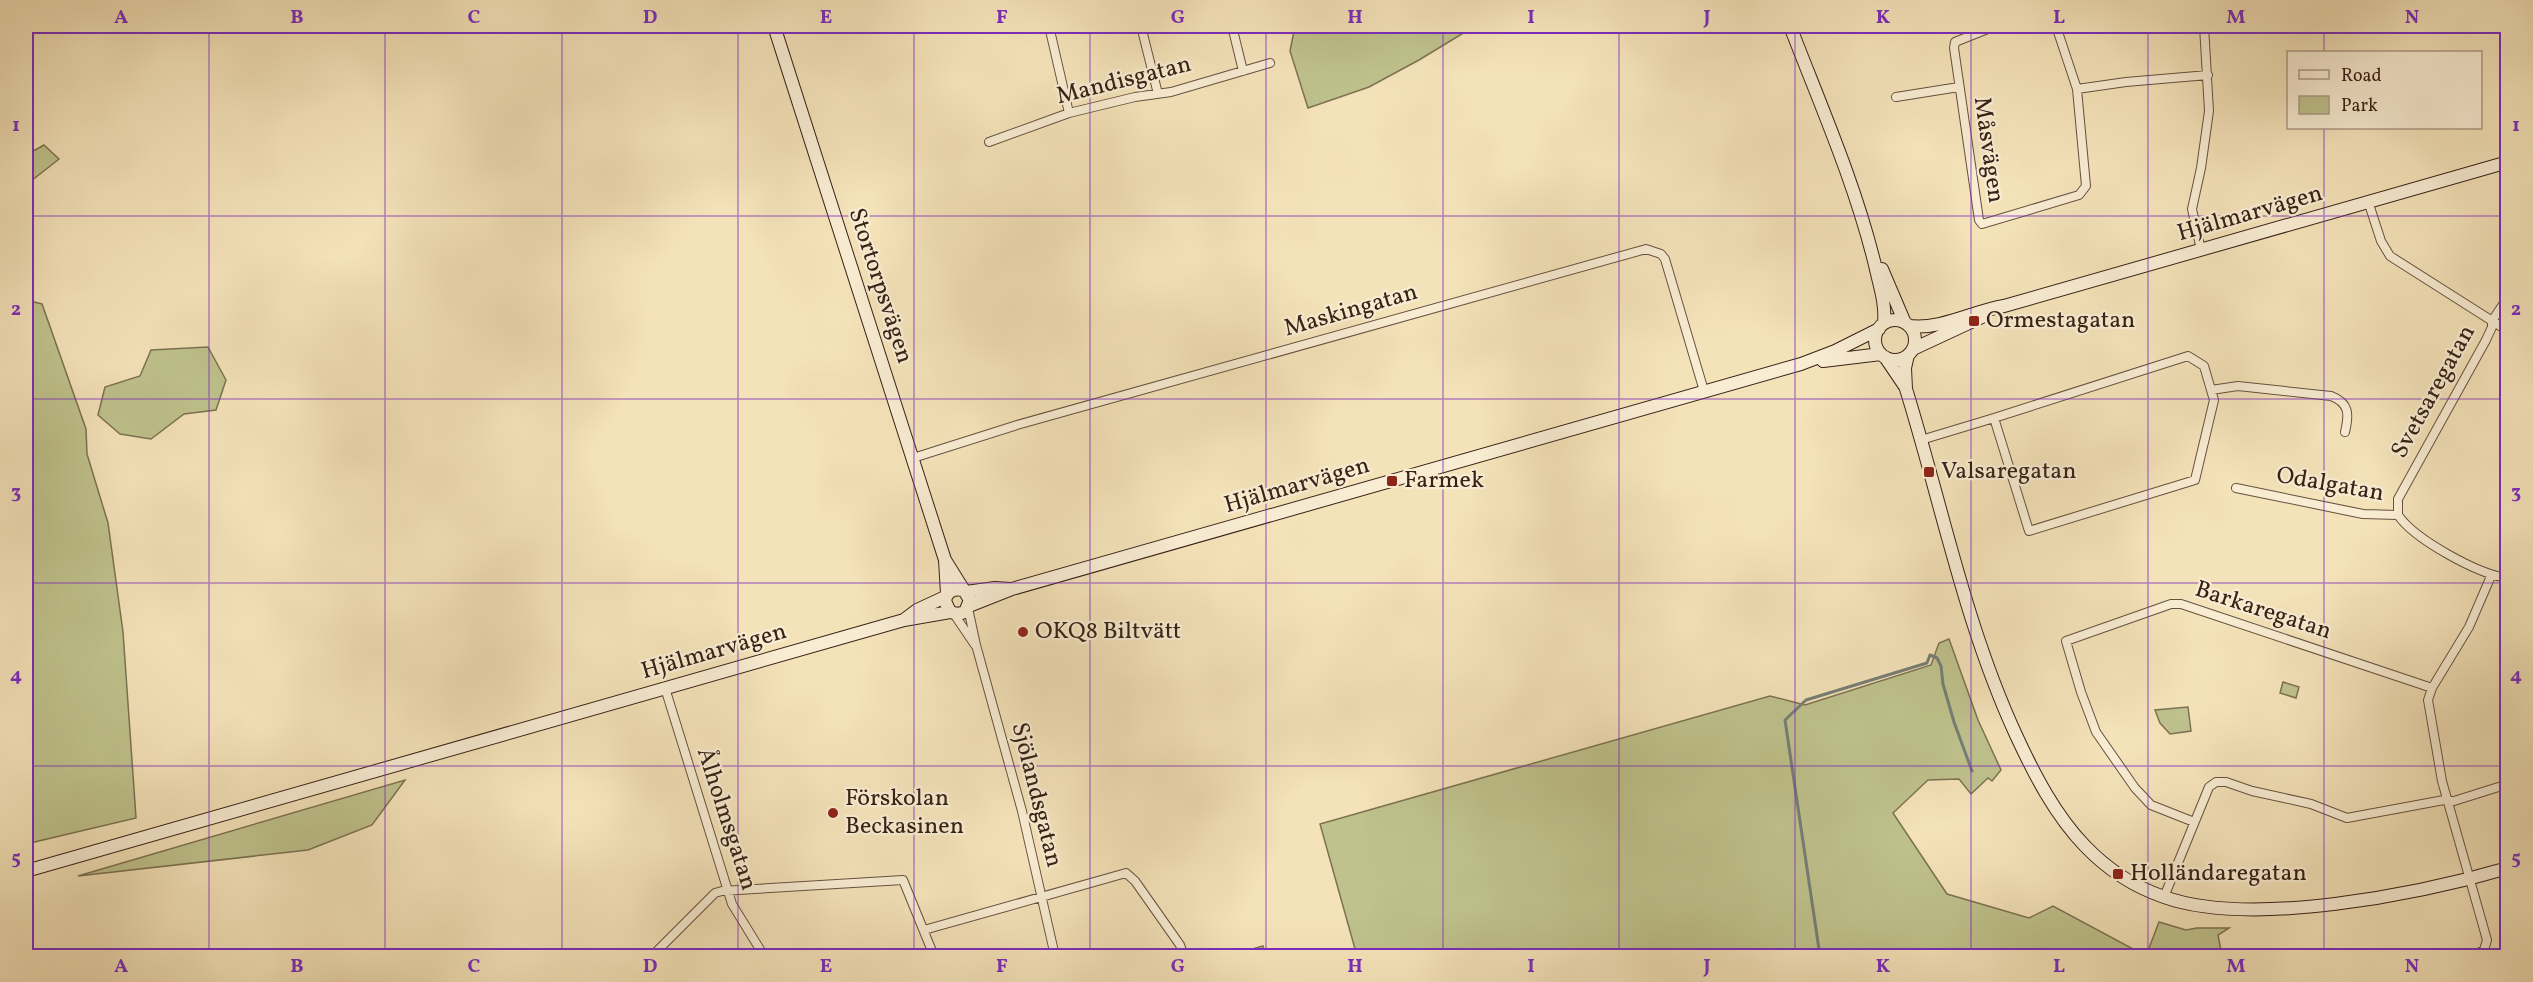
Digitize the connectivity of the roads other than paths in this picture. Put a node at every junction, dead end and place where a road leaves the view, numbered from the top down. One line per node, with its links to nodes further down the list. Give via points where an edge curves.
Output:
1 (774, 26): 37 (main road, Stortorpsvägen)
2 (1049, 26): 16 (street)
3 (1142, 26): 14 (street)
4 (1232, 26): 10 (street)
5 (1790, 26): 20 (main road)
6 (1995, 26): 12 (street, Måsvägen, via 1955,42)
7 (2056, 26): 13 (street, Måsvägen)
8 (2204, 26): 11 (street)
9 (1269, 63): 10 (street, Mandisgatan)
10 (1243, 71): 14 (street, Mandisgatan)
11 (2208, 75): 13 (street); 21 (street, via 2207,124 2192,209)
12 (1959, 87): 13 (street, Måsvägen, via 1971,177 1982,224 2079,195 2086,186); 15 (street, Måsvägen)
13 (2077, 89)
14 (1158, 94): 16 (street, Mandisgatan)
15 (1896, 97)
16 (1069, 112): 17 (street, Mandisgatan)
17 (989, 142)
18 (2508, 162): 19 (main road, Hjälmarvägen)
19 (2368, 201): 21 (main road, Hjälmarvägen); 24 (street, via 2390,256)
20 (1868, 235): 25 (main road); 26 (main road, via 1884,304)
21 (2201, 250): 23 (main road, Hjälmarvägen)
22 (2508, 297): 24 (street, Svetsaregatan)
23 (2004, 306): 25 (main road, Hjälmarvägen, via 1932,326); 28 (main road, Hjälmarvägen)
24 (2492, 321): 27 (street); 39 (street, Svetsaregatan, via 2493,327 2398,499)
25 (1907, 325): 26 (main road, via 1895,320); 28 (main road, via 1914,336)
26 (1882, 326): 29 (main road, via 1875,343); 30 (main road, Hjälmarvägen)
27 (2508, 331)
28 (1910, 352): 29 (main road, via 1896,360); 31 (main road, via 1905,368)
29 (1883, 356): 30 (main road, Hjälmarvägen); 31 (main road)
30 (1801, 364): 33 (main road, Hjälmarvägen)
31 (1906, 389): 36 (main road)
32 (2211, 390): 34 (street, via 2204,366 2187,356); 34 (street, via 2214,400 2195,480 2029,531); 35 (street, via 2241,387 2331,396 2347,407)
33 (1704, 391): 37 (street, Maskingatan, via 1665,259 1646,249); 43 (main road, Hjälmarvägen)
34 (1994, 418): 36 (street)
35 (2345, 432)
36 (1921, 440): 60 (main road, via 1989,671 2026,757 2065,822 2085,846 2125,879)
37 (913, 458): 40 (main road, Stortorpsvägen)
38 (2236, 488): 39 (street, Odalgatan, via 2363,513)
39 (2398, 515): 41 (street, Odalgatan, via 2413,532)
40 (945, 560): 44 (main road, Stortorpsvägen); 45 (main road, Stortorpsvägen)
41 (2491, 576): 42 (street, Odalgatan); 51 (street, via 2469,627)
42 (2508, 578)
43 (1012, 589): 44 (main road, Hjälmarvägen); 46 (main road, Hjälmarvägen)
44 (964, 591): 45 (main road, via 954,589); 46 (main road, via 970,600)
45 (946, 596): 47 (main road, via 945,606); 48 (main road, Hjälmarvägen)
46 (969, 607): 47 (main road, via 962,614); 49 (street, Sjölandsgatan)
47 (952, 613): 48 (main road, Hjälmarvägen); 49 (street, Sjölandsgatan)
48 (904, 620): 50 (main road, Hjälmarvägen)
49 (976, 645): 59 (street, Sjölandsgatan)
50 (665, 688): 56 (main road, Hjälmarvägen); 58 (street, Ålholmsgatan)
51 (2432, 688): 53 (street, via 2428,699); 54 (street, Barkaregatan, via 2181,604 2171,604 2066,641 2096,732 2134,788 2151,805)
52 (2508, 784): 53 (street)
53 (2449, 800): 54 (street, via 2347,818 2311,804 2217,782 2209,787); 57 (street)
54 (2194, 822): 60 (street)
55 (2508, 868): 57 (main road)
56 (26, 871)
57 (2470, 877): 60 (main road, via 2368,898 2292,908 2209,908); 67 (street, via 2487,940 2484,950)
58 (728, 891): 61 (street, via 903,880); 62 (street, via 715,893); 63 (street, Ålholmsgatan)
59 (1042, 897): 61 (street); 65 (street, Sjölandsgatan); 66 (street, via 1129,874 1180,945)
60 (2163, 897)
61 (924, 930): 64 (street)
62 (652, 957)
63 (764, 957)
64 (934, 957)
65 (1055, 957)
66 (1184, 957)
67 (2473, 957)

